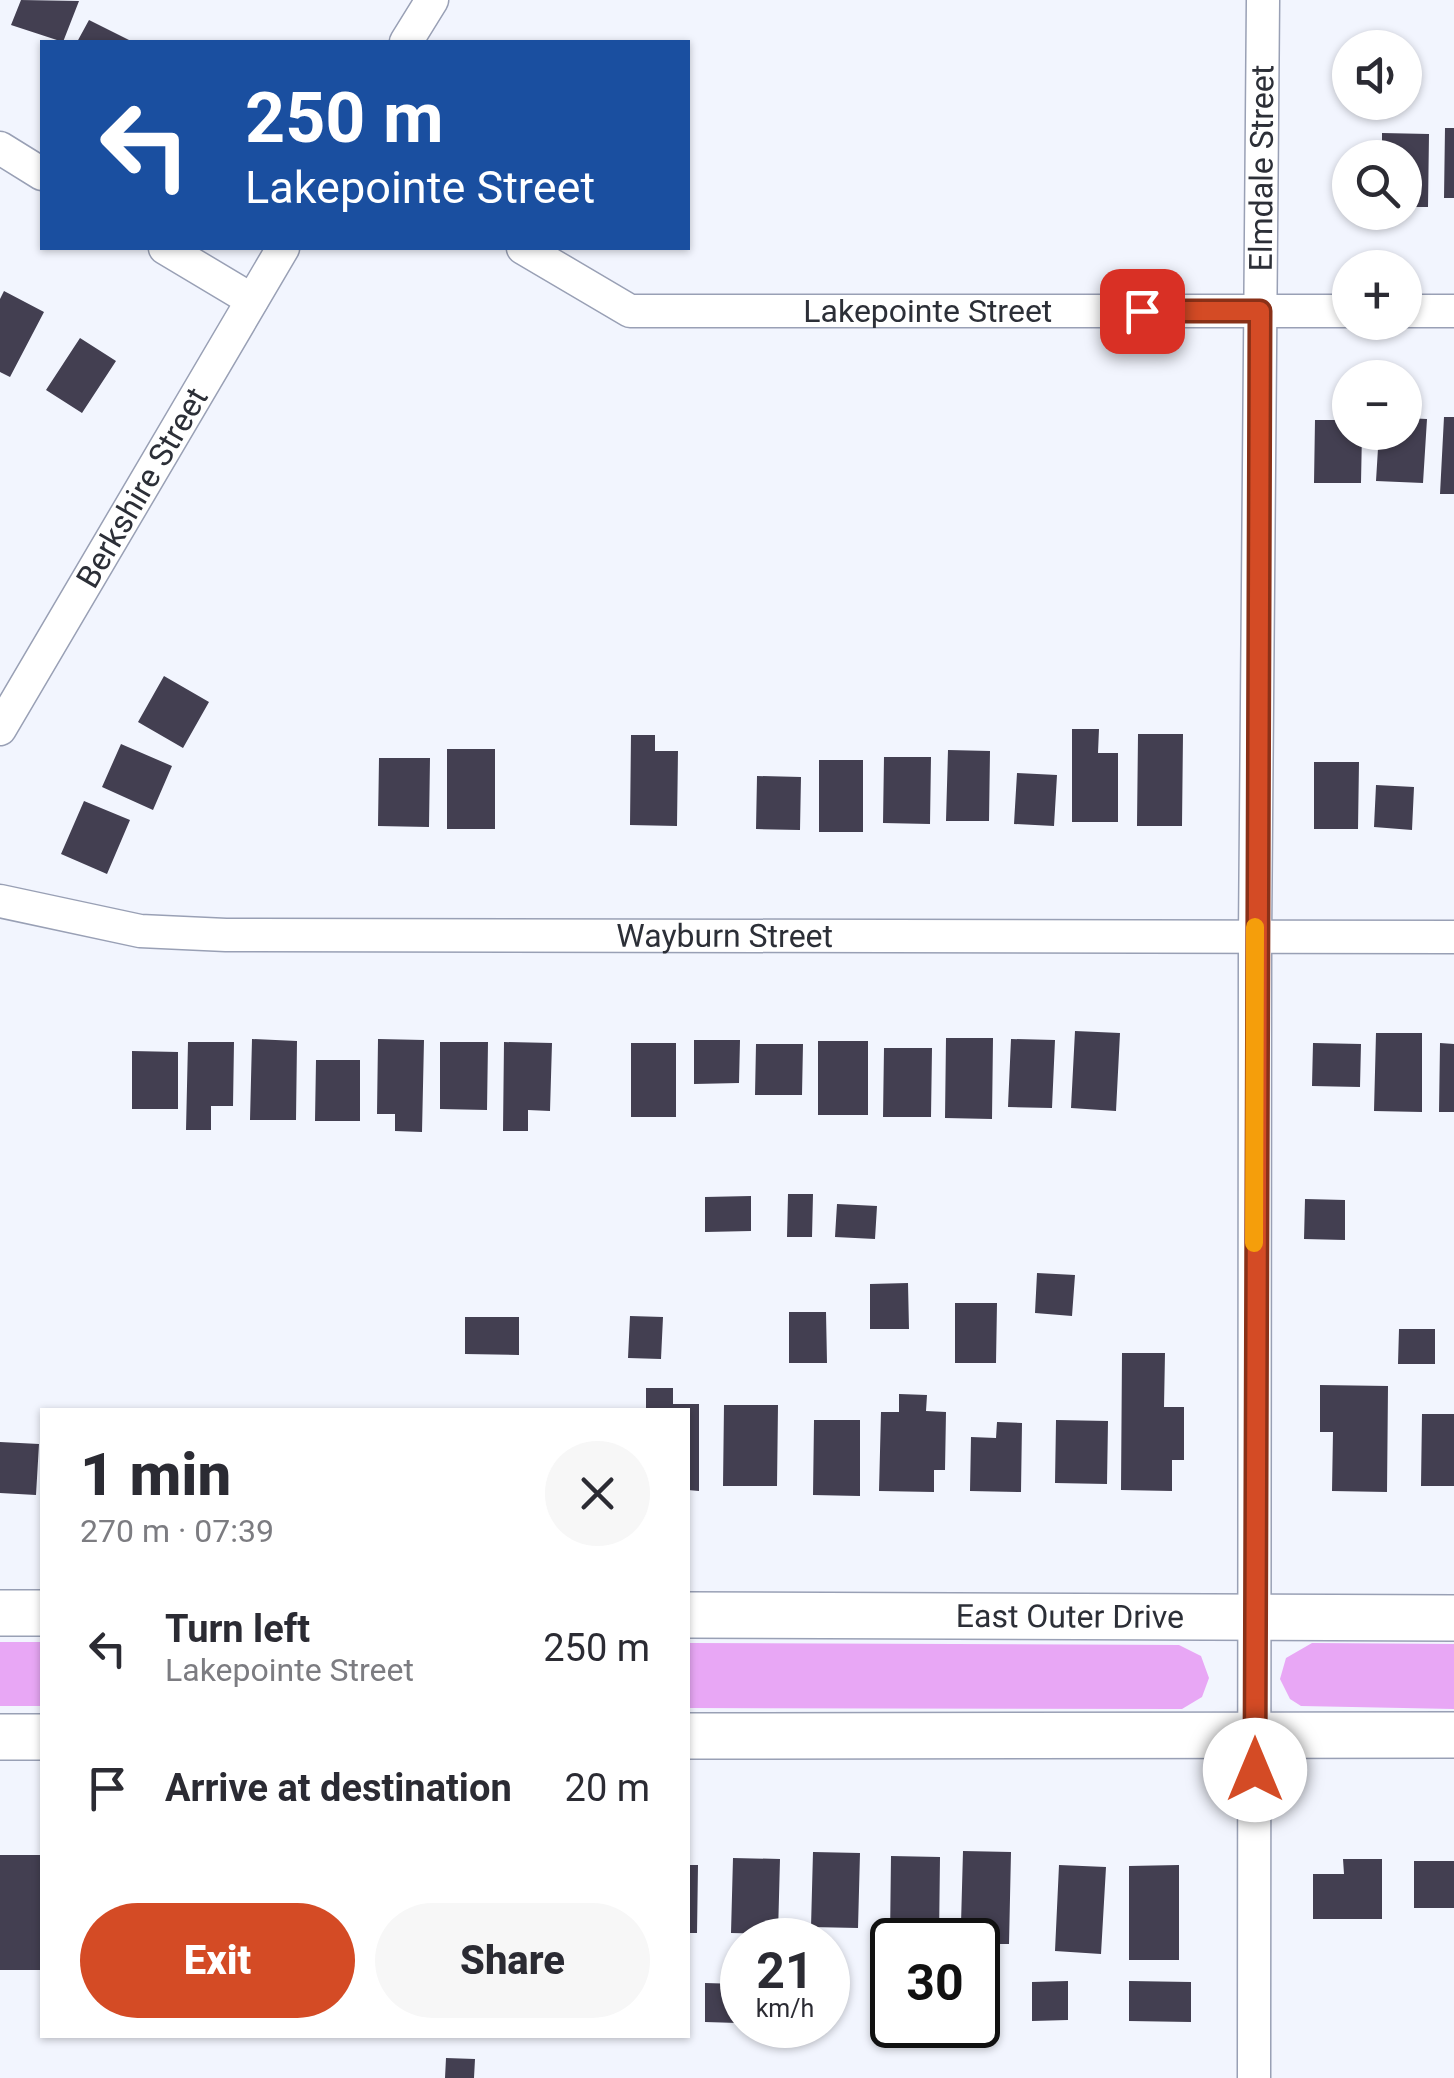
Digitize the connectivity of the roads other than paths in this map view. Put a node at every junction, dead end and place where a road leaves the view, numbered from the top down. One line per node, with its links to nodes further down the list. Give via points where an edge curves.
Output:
1 (432, 0): 3 (street)
2 (1263, 0): 10 (street, Elmdale Street)
3 (407, 40)
4 (0, 148): 5 (street)
5 (40, 173)
6 (167, 250): 9 (street)
7 (281, 250): 9 (street, Berkshire Street)
8 (526, 250): 10 (street, Lakepointe Street, via 630,312)
9 (252, 300): 14 (street, Berkshire Street)
10 (1260, 311): 11 (street, Lakepointe Street); 16 (street, Elmdale Street)
11 (1332, 311)
12 (1422, 311): 13 (street)
13 (1454, 311)
14 (0, 729)
15 (0, 901): 16 (street, Wayburn Street, via 140,931 226,935)
16 (1255, 937): 17 (street, Wayburn Street); 21 (street, Elmdale Street)
17 (1454, 937)
18 (0, 1613): 19 (street)
19 (40, 1614)
20 (690, 1615): 21 (street, East Outer Drive)
21 (1254, 1617): 22 (street, East Outer Drive); 23 (street, Elmdale Street)
22 (1454, 1618)
23 (1256, 1735): 24 (street); 25 (street); 28 (street, Elmdale Street)
24 (1454, 1735)
25 (690, 1736)
26 (0, 1737): 27 (street)
27 (40, 1737)
28 (1254, 2078)

